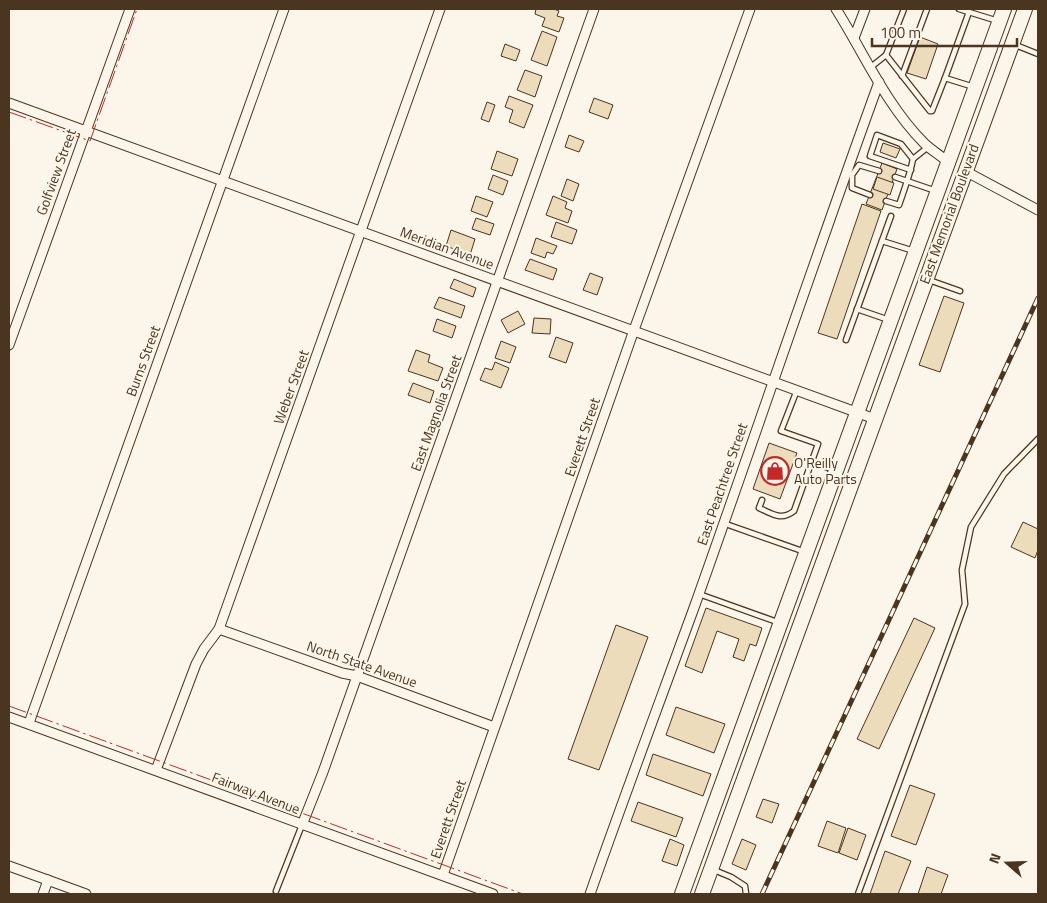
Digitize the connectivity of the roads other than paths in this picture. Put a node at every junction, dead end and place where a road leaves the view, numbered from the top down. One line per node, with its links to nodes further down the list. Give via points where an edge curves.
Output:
1 (130, 9): 24 (street, Golfview Street)
2 (284, 9): 33 (street, Burns Street)
3 (440, 9): 40 (street, Weber Street)
4 (594, 9): 44 (street, East Magnolia Street)
5 (750, 9): 48 (street, Everett Street)
6 (836, 9): 14 (street)
7 (865, 9): 14 (street)
8 (904, 9): 17 (lane)
9 (927, 9): 19 (lane)
10 (959, 9): 12 (lane)
11 (1025, 9): 15 (main road, East Memorial Boulevard)
12 (969, 12): 13 (lane); 20 (lane)
13 (1001, 15): 22 (main road, East Memorial Boulevard)
14 (854, 38): 18 (street)
15 (1012, 44): 16 (lane); 30 (main road, East Memorial Boulevard)
16 (1038, 54)
17 (886, 55): 18 (lane); 19 (lane)
18 (871, 67): 21 (street)
19 (902, 76): 20 (lane, via 930,112)
20 (945, 78): 22 (lane)
21 (879, 82): 25 (street, via 903,117); 31 (street, East Peachtree Street)
22 (975, 88): 27 (main road, East Memorial Boulevard)
23 (9, 102): 24 (street, Meridian Avenue)
24 (86, 130): 33 (street, Meridian Avenue); 50 (street, Golfview Street)
25 (929, 146): 26 (lane); 27 (street)
26 (913, 159): 28 (lane); 28 (lane, via 901,144 878,135 870,156)
27 (948, 162): 35 (main road, East Memorial Boulevard); 43 (main road, via 950,182)
28 (911, 170): 34 (lane)
29 (879, 171): 31 (lane, via 859,165)
30 (965, 171): 38 (street); 43 (main road, East Memorial Boulevard)
31 (849, 174): 36 (lane, via 852,188); 51 (street, East Peachtree Street)
32 (895, 177): 34 (lane)
33 (222, 181): 40 (street, Meridian Avenue); 68 (street, Burns Street)
34 (907, 181): 35 (lane); 37 (lane, via 899,206)
35 (938, 191): 42 (main road, East Memorial Boulevard)
36 (870, 195)
37 (886, 201)
38 (1038, 210)
39 (891, 216): 41 (lane)
40 (361, 231): 44 (street, Meridian Avenue); 63 (street, Weber Street)
41 (882, 241): 42 (lane); 46 (lane)
42 (916, 251): 47 (main road, East Memorial Boulevard)
43 (926, 277): 45 (lane); 54 (main road, East Memorial Boulevard)
44 (497, 280): 48 (street, Meridian Avenue); 64 (street, East Magnolia Street)
45 (960, 291)
46 (858, 308): 47 (lane); 49 (lane)
47 (890, 321): 53 (main road, East Memorial Boulevard)
48 (634, 330): 51 (street, Meridian Avenue); 69 (street, Everett Street)
49 (846, 340)
50 (9, 345)
51 (772, 381): 52 (street, Meridian Avenue); 59 (street, East Peachtree Street)
52 (796, 390): 53 (street, Meridian Avenue); 56 (lane, via 781,431 818,444)
53 (857, 412): 54 (street, Meridian Avenue); 57 (main road, East Memorial Boulevard)
54 (875, 419): 66 (main road, East Memorial Boulevard)
55 (1038, 439): 85 (lane, via 1004,474 971,527 962,570 965,604)
56 (812, 462): 57 (lane); 58 (lane, via 794,511 780,517 759,508)
57 (836, 470): 60 (main road, East Memorial Boulevard)
58 (762, 500)
59 (723, 523): 60 (lane); 61 (street, East Peachtree Street)
60 (806, 552): 62 (main road, East Memorial Boulevard)
61 (699, 594): 62 (lane); 81 (street, East Peachtree Street)
62 (781, 623): 65 (main road, East Memorial Boulevard)
63 (219, 629): 64 (street, North State Avenue); 70 (street, Weber Street, via 196,664)
64 (357, 676): 69 (street, North State Avenue); 71 (street, East Magnolia Street)
65 (759, 684): 66 (main road); 82 (main road, East Memorial Boulevard)
66 (777, 691): 73 (main road, East Memorial Boulevard)
67 (9, 717): 68 (street, Fairway Avenue)
68 (29, 723): 70 (street, Fairway Avenue)
69 (494, 727): 74 (street, Everett Street)
70 (156, 770): 71 (street, Fairway Avenue)
71 (302, 825): 74 (street, Fairway Avenue); 76 (lane)
72 (9, 866): 75 (street)
73 (711, 870): 83 (main road, East Memorial Boulevard); 84 (lane, via 731,876 745,886)
74 (443, 875): 77 (street, Fairway Avenue)
75 (48, 880): 78 (street); 79 (street)
76 (276, 892)
77 (478, 892): 80 (street, Fairway Avenue)
78 (43, 894)
79 (86, 894)
80 (493, 894)
81 (590, 894)
82 (682, 894)
83 (702, 894)
84 (746, 894)
85 (858, 894)

